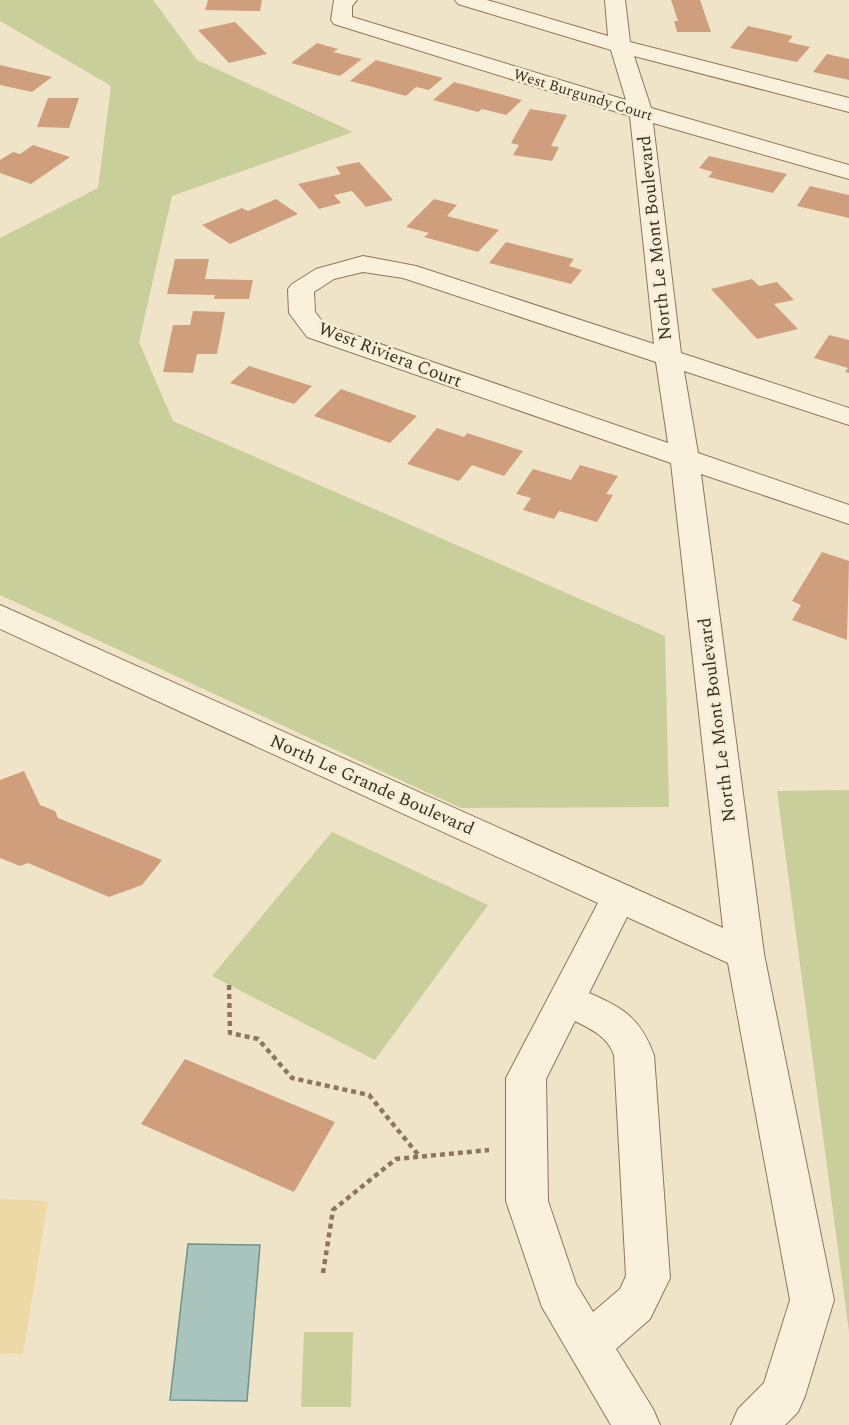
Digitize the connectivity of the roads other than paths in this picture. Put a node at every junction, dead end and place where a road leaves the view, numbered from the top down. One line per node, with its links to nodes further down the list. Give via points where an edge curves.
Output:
1 (347, 0): 6 (street, West Burgundy Court, via 342,3 341,21)
2 (465, 0): 4 (street)
3 (615, 0): 4 (street, North Le Mont Boulevard)
4 (620, 46): 5 (street); 6 (street, North Le Mont Boulevard)
5 (849, 105)
6 (641, 112): 7 (street, West Burgundy Court); 8 (street, North Le Mont Boulevard)
7 (849, 172)
8 (668, 355): 9 (street, West Riviera Court); 10 (street, North Le Mont Boulevard); 10 (street, West Riviera Court, via 407,270 363,264 325,274 301,289 302,314 316,332)
9 (849, 417)
10 (685, 460): 11 (street, West Riviera Court); 14 (street, North Le Mont Boulevard)
11 (849, 515)
12 (0, 616): 13 (street, North Le Grande Boulevard)
13 (619, 897): 14 (street, North Le Grande Boulevard); 15 (street)
14 (745, 954): 18 (street, North Le Mont Boulevard, via 812,1300 782,1396)
15 (566, 1001): 16 (street, via 526,1078 527,1201 557,1293); 16 (street, via 613,1022 630,1038 634,1055 648,1278 635,1304)
16 (588, 1345): 17 (street)
17 (637, 1425)
18 (754, 1425)

